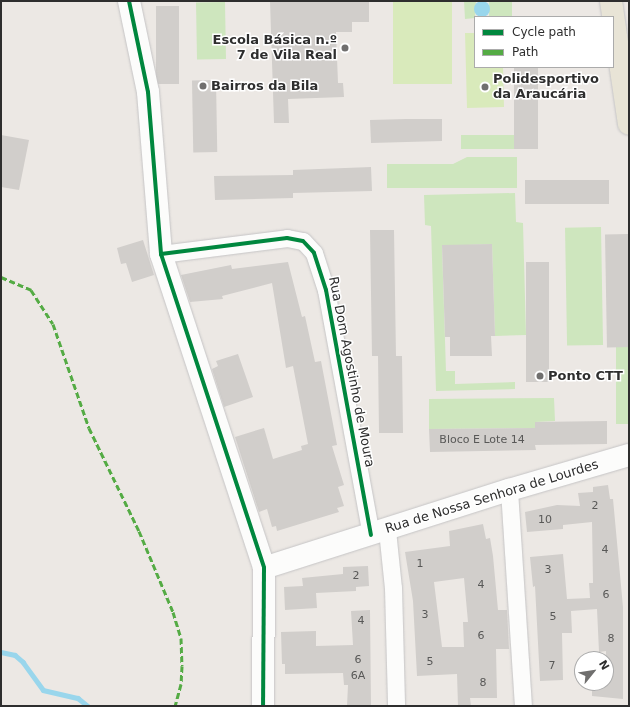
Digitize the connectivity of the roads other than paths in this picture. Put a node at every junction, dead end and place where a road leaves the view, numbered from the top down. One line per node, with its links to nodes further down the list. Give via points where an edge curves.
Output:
1 (129, 1): 6 (street, via 148,97)
2 (611, 1): 3 (main road)
3 (613, 16)
4 (614, 20): 5 (main road)
5 (628, 111)
6 (161, 254): 9 (street, Rua Dom Agostinho de Moura, via 287,238 303,241 314,253 326,290); 10 (street)
7 (629, 455): 8 (street, Rua de Nossa Senhora de Lourdes)
8 (509, 490): 9 (street, Rua de Nossa Senhora de Lourdes); 13 (street)
9 (379, 532): 10 (street, Rua de Nossa Senhora de Lourdes); 12 (street, Rua Dom Agostinho de Moura, via 395,631)
10 (264, 568): 11 (street)
11 (263, 706)
12 (396, 706)
13 (523, 706)

